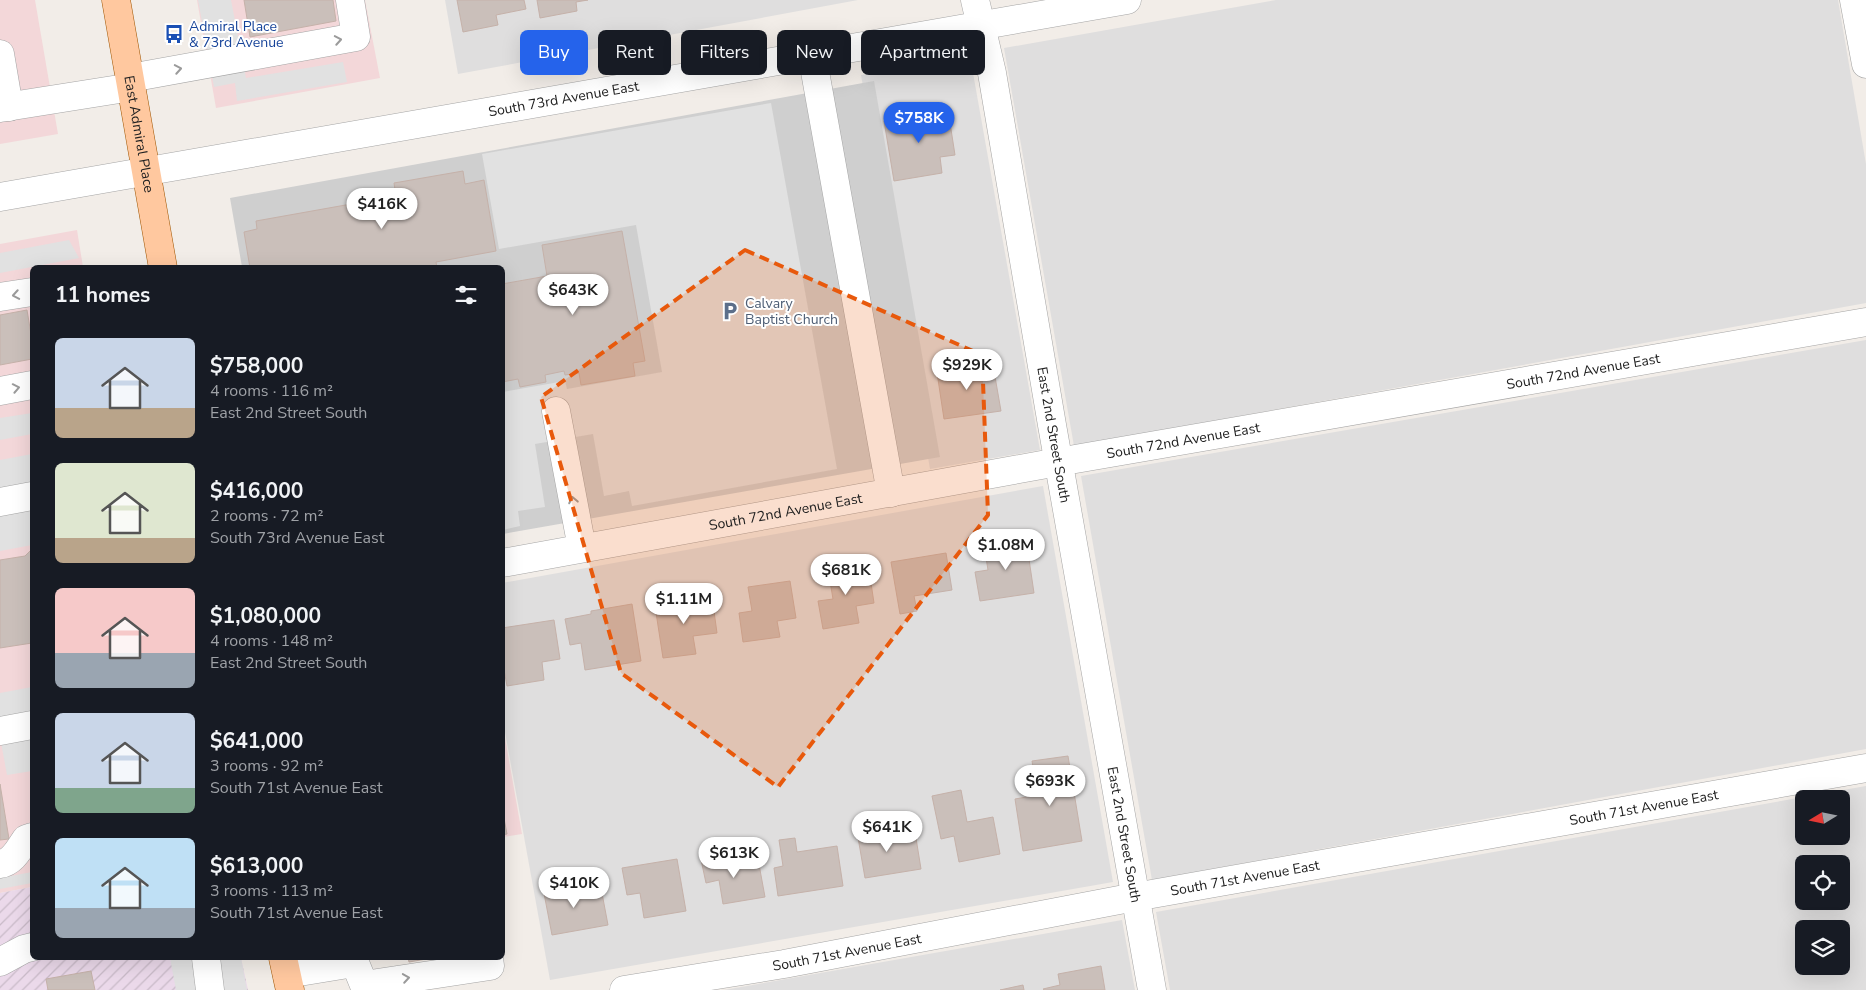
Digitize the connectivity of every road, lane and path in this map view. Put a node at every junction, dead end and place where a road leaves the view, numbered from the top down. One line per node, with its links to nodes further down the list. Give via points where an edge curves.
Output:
1 (350, 0): 11 (street, one-way to 1, via 356,37)
2 (1127, 0): 5 (street, South 73rd Avenue East)
3 (1854, 0): 9 (street)
4 (121, 1): 11 (main road, East Admiral Place)
5 (978, 13): 6 (street, South 73rd Avenue East); 22 (street, East 2nd Street South, via 994,83)
6 (851, 46)
7 (0, 54): 12 (street)
8 (777, 62): 13 (street, South 73rd Avenue East)
9 (1866, 64)
10 (815, 75): 23 (street)
11 (131, 82): 12 (street); 13 (main road, East Admiral Place)
12 (4, 107)
13 (148, 173): 14 (street, South 73rd Avenue East); 15 (main road, East Admiral Place)
14 (0, 198)
15 (163, 265)
16 (30, 292): 17 (street, one-way to 17)
17 (0, 297)
18 (1866, 322): 22 (street, South 72nd Avenue East)
19 (30, 385): 20 (street, one-way to 19)
20 (0, 391)
21 (556, 411): 26 (street, one-way to 21)
22 (1058, 462): 23 (street, South 72nd Avenue East); 33 (street, East 2nd Street South)
23 (890, 493): 26 (street, South 72nd Avenue East)
24 (30, 496): 25 (street)
25 (0, 502)
26 (582, 548): 27 (street, South 72nd Avenue East)
27 (505, 562)
28 (30, 725): 29 (street)
29 (0, 731)
30 (1866, 768): 33 (street, South 71st Avenue East)
31 (30, 838): 32 (street, via 7,863)
32 (0, 864)
33 (1134, 898): 41 (street, South 71st Avenue East, via 784,964); 42 (street, East 2nd Street South)
34 (30, 948): 38 (street)
35 (206, 960): 40 (street)
36 (354, 960): 37 (street, one-way to 37, via 364,985 490,966); 39 (street)
37 (489, 960)
38 (0, 962)
39 (286, 974)
40 (210, 990)
41 (624, 990)
42 (1152, 990)

